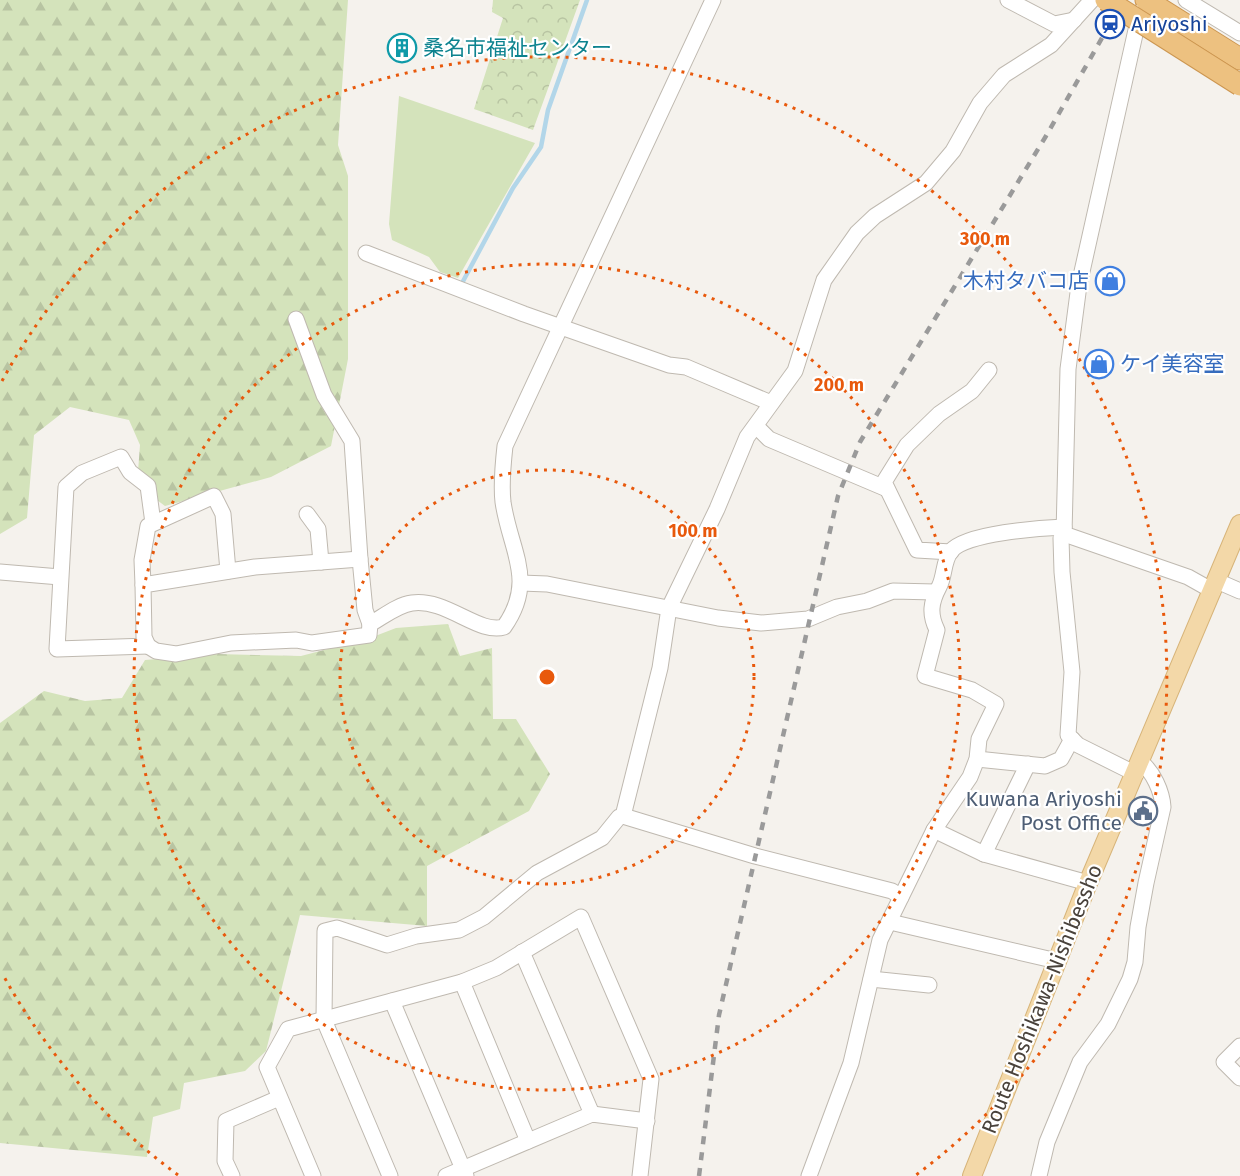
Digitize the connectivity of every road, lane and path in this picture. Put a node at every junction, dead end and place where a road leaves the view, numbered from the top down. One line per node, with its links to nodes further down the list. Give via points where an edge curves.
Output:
1 (713, 0): 13 (street)
2 (1008, 0): 7 (street, via 1054,24)
3 (1092, 0): 7 (street)
4 (1106, 0): 10 (highway, bridge)
5 (1144, 0): 9 (highway); 21 (street, via 1079,285 1068,369)
6 (1186, 0): 8 (street)
7 (1074, 20): 15 (street, via 1051,45 992,87 953,151 926,183 875,216 857,233 824,280 795,371)
8 (1240, 33)
9 (1240, 59)
10 (1240, 86)
11 (366, 253): 13 (street)
12 (296, 319): 23 (street, via 324,395 352,441)
13 (560, 328): 15 (street, via 669,365 686,367); 28 (street, via 505,446 503,502)
14 (989, 370): 17 (street, via 972,391 939,414 907,445 884,482)
15 (771, 403): 16 (street)
16 (756, 426): 17 (street, via 769,439); 33 (street, via 747,437)
17 (887, 489): 22 (street, via 917,550)
18 (307, 514): 24 (street, via 318,529)
19 (153, 523): 25 (street, via 214,496 223,514); 27 (street, via 148,486 130,472 121,457 82,473 66,487); 29 (street, via 146,533)
20 (1240, 524): 30 (main road, Route Hoshikawa-Nishibessho)
21 (1064, 530): 22 (street, via 1004,533 964,543); 30 (street); 36 (street, via 1062,572 1072,672 1068,735)
22 (951, 552): 32 (street)
23 (360, 559): 24 (street); 34 (street)
24 (321, 562): 25 (street)
25 (228, 571): 29 (street)
26 (0, 572): 27 (street)
27 (60, 577): 35 (street, via 57,649)
28 (521, 583): 33 (street, via 547,584); 34 (street, via 519,601 510,618 496,630 438,606 413,603)
29 (143, 585): 35 (street, via 144,638)
30 (1215, 586): 31 (street); 39 (main road, Route Hoshikawa-Nishibessho)
31 (1240, 591)
32 (935, 592): 33 (street, via 893,591 789,622 732,620); 37 (street, via 930,616 937,630 925,676 972,690 996,704 979,739)
33 (669, 608): 40 (street, via 660,668)
34 (370, 624): 35 (street, via 369,635 322,642 231,643 176,654)
35 (148, 646)
36 (1072, 739): 38 (street, via 1061,759 1045,766); 39 (street, via 1078,745)
37 (977, 759): 38 (street); 41 (street, via 954,805)
38 (1028, 764): 42 (street)
39 (1138, 768): 43 (main road, Route Hoshikawa-Nishibessho); 67 (street, via 1148,769 1163,807 1138,927 1135,962 1108,1024 1080,1062 1064,1098 1047,1142)
40 (623, 816): 44 (street, via 892,891); 52 (street, via 602,838 537,873 484,917 459,930 387,945 328,928 324,936)
41 (934, 830): 42 (street); 44 (street)
42 (984, 854): 43 (street)
43 (1088, 883): 47 (main road, Route Hoshikawa-Nishibessho)
44 (901, 897): 45 (street)
45 (890, 922): 47 (street); 48 (street, via 880,940)
46 (522, 952): 49 (street); 56 (street); 57 (street, via 581,916 651,1079)
47 (1057, 961): 66 (main road, Route Hoshikawa-Nishibessho)
48 (871, 979): 50 (street); 65 (street, via 851,1063)
49 (462, 982): 51 (street); 58 (street)
50 (929, 985)
51 (392, 1001): 52 (street); 59 (street)
52 (324, 1020): 55 (street, via 288,1029 267,1067); 62 (street)
53 (1240, 1046): 54 (street, via 1224,1062)
54 (1240, 1078)
55 (279, 1098): 60 (street, via 226,1121 225,1161); 61 (street)
56 (592, 1114): 57 (street); 58 (street)
57 (647, 1121): 64 (street)
58 (528, 1141): 59 (street)
59 (465, 1172): 63 (street)
60 (232, 1176)
61 (313, 1176)
62 (390, 1176)
63 (446, 1176)
64 (640, 1176)
65 (809, 1176)
66 (972, 1176)
67 (1040, 1176)

